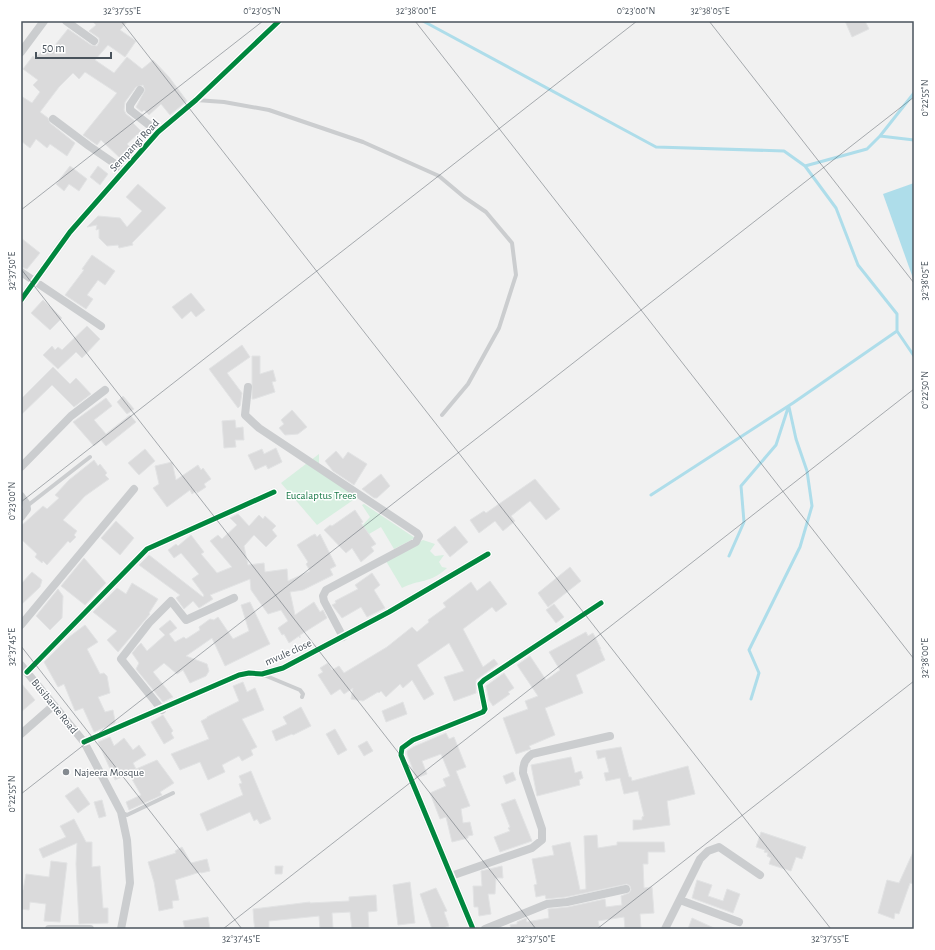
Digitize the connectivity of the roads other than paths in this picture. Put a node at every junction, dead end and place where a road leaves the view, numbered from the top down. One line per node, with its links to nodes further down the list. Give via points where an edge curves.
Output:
1 (44, 21): 5 (street)
2 (66, 21): 4 (street)
3 (279, 21): 7 (street, Sempangi Road)
4 (94, 41)
5 (21, 52)
6 (140, 90): 9 (street, via 130,105 130,110)
7 (196, 100): 9 (street, Sempangi Road); 17 (lane, via 269,110 363,142 439,176 486,212 512,243 516,275 499,328 468,384)
8 (53, 119): 10 (street)
9 (158, 132): 10 (street, Sempangi Road)
10 (124, 170): 12 (street, Sempangi Road, via 70,232)
11 (21, 272): 12 (street)
12 (35, 282): 13 (street, Sempangi Road); 14 (street)
13 (21, 300)
14 (101, 326)
15 (248, 387): 29 (street, via 245,415 259,428 419,536 416,542 326,590 324,601)
16 (105, 390): 19 (street, via 71,416)
17 (442, 415)
18 (90, 457): 23 (lane)
19 (21, 467)
20 (134, 489): 28 (street)
21 (274, 492): 31 (street, via 147,549)
22 (21, 496): 23 (street)
23 (27, 506): 24 (street)
24 (21, 517)
25 (488, 554): 29 (street, mvule close)
26 (234, 598): 35 (street, via 186,620 171,601 149,622 121,659)
27 (601, 604): 42 (street, via 484,680 480,684 485,705 483,712 412,740 402,748 401,754)
28 (21, 624)
29 (343, 637): 32 (street, mvule close, via 276,671)
30 (21, 665): 31 (street, Busibante Road)
31 (27, 672): 34 (street, Busibante Road)
32 (262, 674): 33 (lane, via 300,690); 35 (street, mvule close, via 239,675)
33 (302, 697)
34 (54, 705): 36 (street); 38 (street, Busibante Road)
35 (162, 710): 38 (street, mvule close)
36 (21, 734)
37 (610, 736): 42 (street, via 532,754 527,758 523,773 542,829 542,840 532,848)
38 (84, 742): 40 (street, Busibante Road)
39 (173, 793): 40 (lane, via 127,815)
40 (121, 812): 48 (street, Busibante Road, via 130,882)
41 (760, 875): 44 (street, via 719,847 708,851 700,859)
42 (451, 876): 49 (street)
43 (626, 889): 50 (street, via 547,904)
44 (680, 900): 45 (street); 51 (street)
45 (739, 922)
46 (49, 929): 47 (street)
47 (90, 929)
48 (121, 929)
49 (473, 929)
50 (485, 929)
51 (665, 929)

